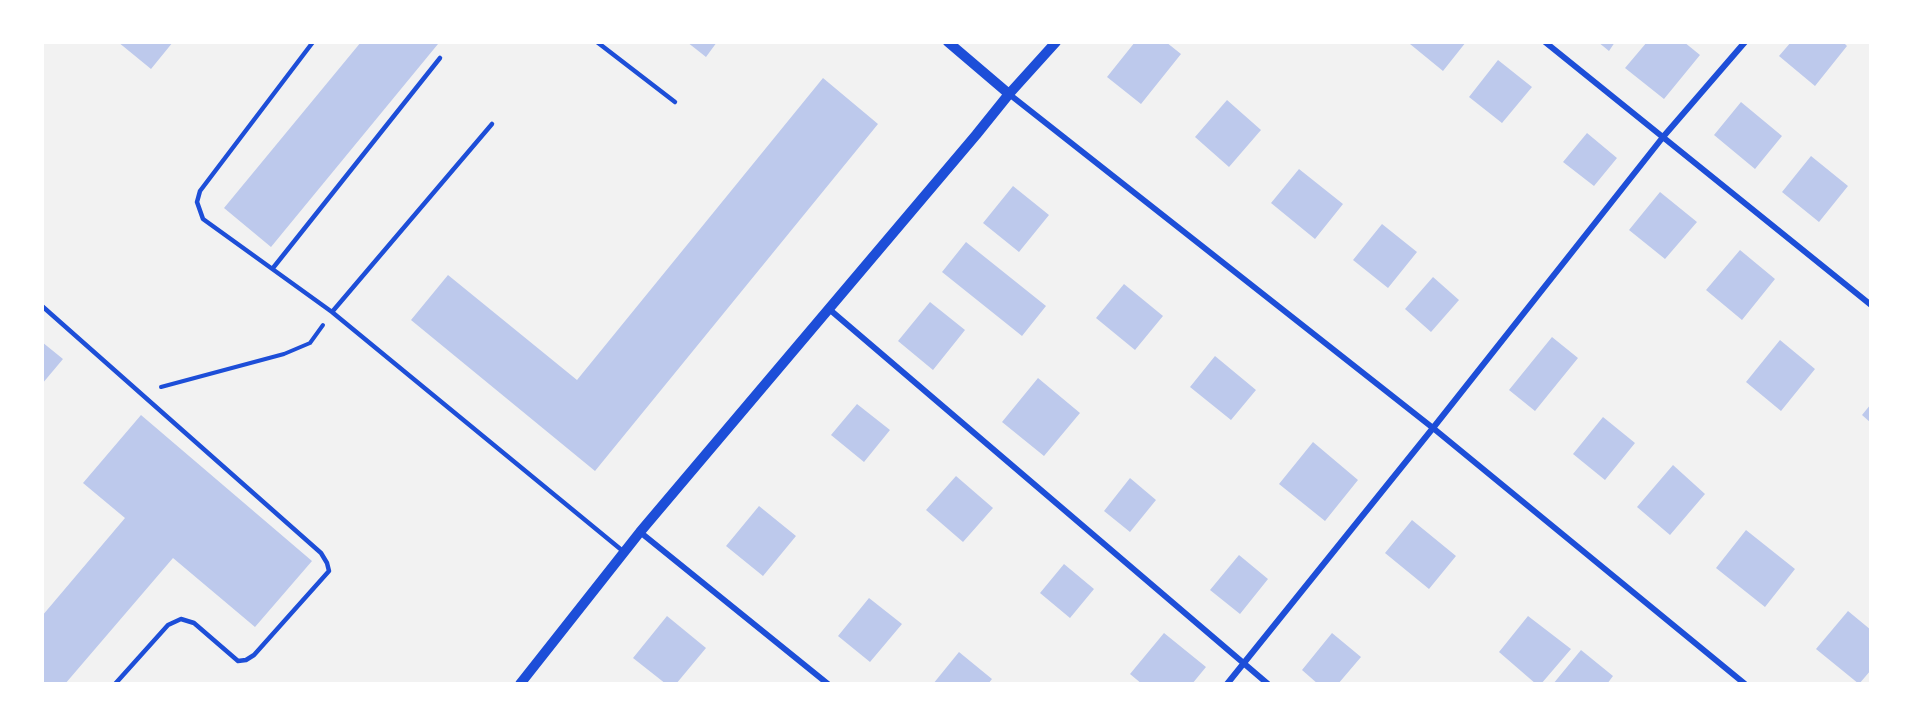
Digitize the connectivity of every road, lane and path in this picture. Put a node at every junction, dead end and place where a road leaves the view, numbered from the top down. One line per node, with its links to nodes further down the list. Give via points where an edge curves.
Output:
1 (313, 42): 12 (lane, via 200,191 197,202 203,219)
2 (597, 42): 9 (lane)
3 (948, 42): 8 (street)
4 (1056, 42): 8 (street)
5 (1545, 42): 11 (street)
6 (1745, 42): 11 (street)
7 (440, 58): 12 (lane)
8 (1009, 94): 15 (street); 18 (street)
9 (675, 102)
10 (492, 124): 16 (lane)
11 (1664, 137): 13 (street); 18 (street)
12 (273, 268): 16 (lane)
13 (1871, 305)
14 (42, 306): 17 (lane)
15 (829, 309): 19 (street); 21 (street)
16 (332, 312): 17 (path, via 310,343 284,354); 20 (lane)
17 (140, 392): 22 (lane, via 321,553 329,571 255,655 246,660 238,661 194,623 181,619 168,625)
18 (1433, 428): 21 (street); 27 (street)
19 (640, 532): 20 (street); 24 (street)
20 (624, 552): 23 (street)
21 (1244, 663): 25 (street); 26 (street)
22 (115, 684)
23 (520, 684)
24 (828, 684)
25 (1227, 684)
26 (1268, 684)
27 (1745, 684)

